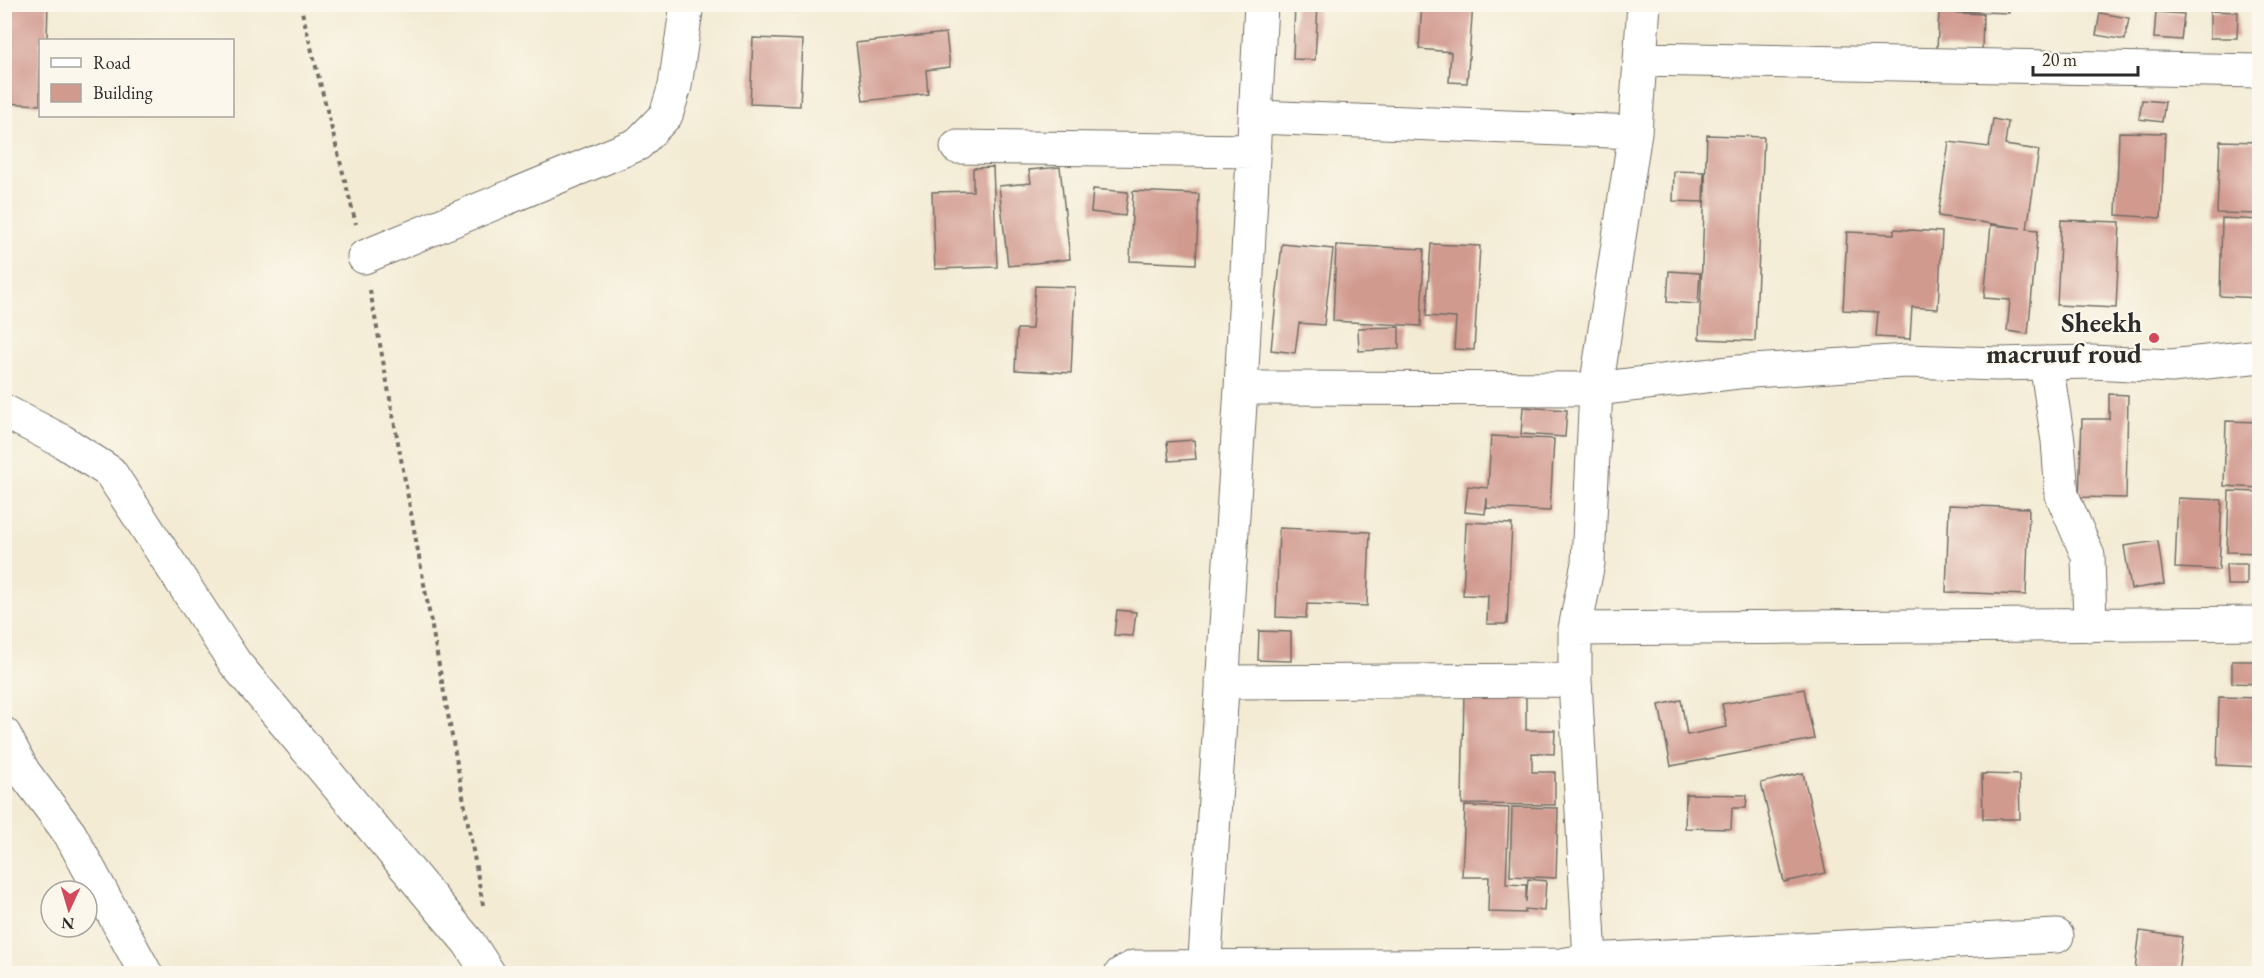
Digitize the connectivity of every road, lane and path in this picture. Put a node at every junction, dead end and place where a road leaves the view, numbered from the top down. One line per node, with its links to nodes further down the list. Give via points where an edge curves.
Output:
1 (300, 4): 11 (path)
2 (687, 4): 11 (street, via 675,86 666,115 639,144)
3 (1261, 4): 7 (street)
4 (1644, 4): 5 (street)
5 (1641, 59): 6 (street); 8 (street)
6 (2259, 71)
7 (1256, 117): 8 (street); 10 (street)
8 (1635, 132): 15 (street)
9 (957, 147): 10 (street)
10 (1254, 151): 14 (street)
11 (364, 257): 23 (path)
12 (2259, 356): 13 (street, via 2171,366)
13 (2046, 363): 15 (street, via 1907,361 1738,372); 18 (street, via 2062,495 2088,556)
14 (1241, 388): 15 (street); 21 (street)
15 (1596, 389): 19 (street, via 1588,563)
16 (4, 411): 28 (street, via 110,472 235,663)
17 (2259, 623): 18 (street)
18 (2090, 625): 19 (street)
19 (1575, 628): 20 (street)
20 (1575, 680): 21 (street); 25 (street)
21 (1222, 682): 26 (street)
22 (4, 734): 27 (street, via 23,771 70,834)
23 (485, 915)
24 (2057, 936): 25 (street)
25 (1591, 967): 26 (street)
26 (1204, 970): 29 (street, via 1134,967)
27 (146, 974)
28 (489, 974)
29 (1121, 974)

